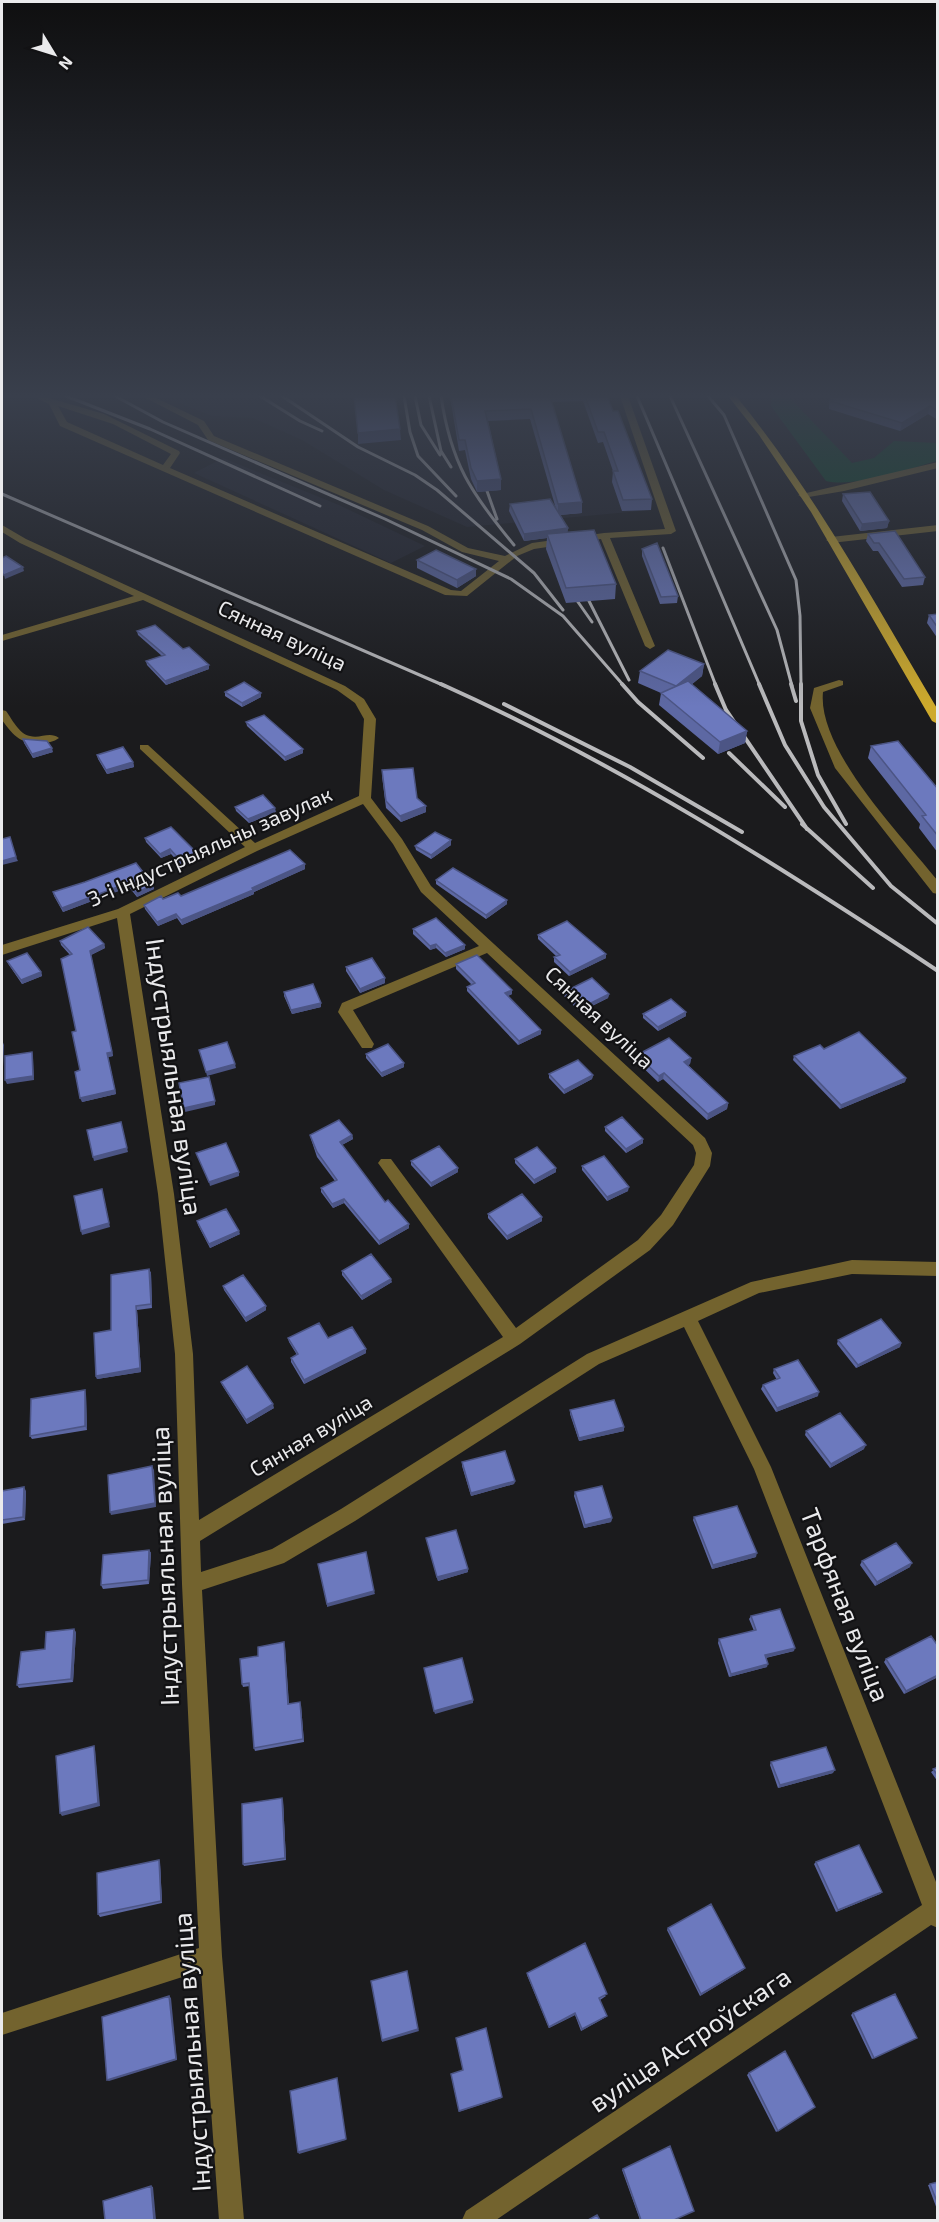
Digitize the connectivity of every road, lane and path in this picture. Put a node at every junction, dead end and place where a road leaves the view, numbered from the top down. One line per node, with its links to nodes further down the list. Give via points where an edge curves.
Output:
1 (233, 500): 9 (street, via 449,593 463,594)
2 (360, 500): 9 (street, via 465,550)
3 (660, 500): 7 (street, via 671,531)
4 (806, 500): 8 (main road)
5 (2, 528): 10 (street, Сянная вуліца)
6 (938, 528): 8 (street)
7 (604, 536): 9 (street, via 532,546); 12 (street)
8 (831, 540): 15 (main road)
9 (508, 560)
10 (146, 596): 11 (street); 20 (street, Сянная вуліца, via 341,688 360,701 370,719)
11 (2, 638)
12 (650, 646)
13 (839, 683): 22 (street, via 818,690 816,708 841,768)
14 (2, 713): 16 (street)
15 (938, 721)
16 (15, 730): 17 (street); 18 (street, via 28,742)
17 (2, 734)
18 (53, 738)
19 (144, 747): 21 (street)
20 (365, 798): 21 (street, 3-і Індустрыяльны завулак); 24 (street, Сянная вуліца, via 426,889)
21 (253, 848): 23 (street, 3-і Індустрыяльны завулак)
22 (938, 890)
23 (123, 912): 25 (street, 3-і Індустрыяльны завулак); 31 (street, Індустрыяльная вуліца, via 166,1194 184,1354)
24 (488, 947): 26 (street, via 347,1007 345,1012); 30 (street, Сянная вуліца, via 700,1142 704,1153 702,1166 667,1220 644,1245)
25 (2, 950)
26 (367, 1044)
27 (386, 1163): 30 (street)
28 (938, 1269): 29 (street, via 852,1267 757,1287)
29 (688, 1318): 32 (street, via 592,1359 277,1557); 33 (street, Тарфяная вуліца, via 762,1467)
30 (514, 1339): 31 (street, Сянная вуліца)
31 (190, 1536): 32 (street, Індустрыяльная вуліца)
32 (192, 1584): 34 (street, Індустрыяльная вуліца)
33 (937, 1911): 37 (street, вуліца Астроўскага)
34 (211, 1956): 35 (street); 36 (street, Індустрыяльная вуліца)
35 (2, 2024)
36 (232, 2220)
37 (475, 2220)

